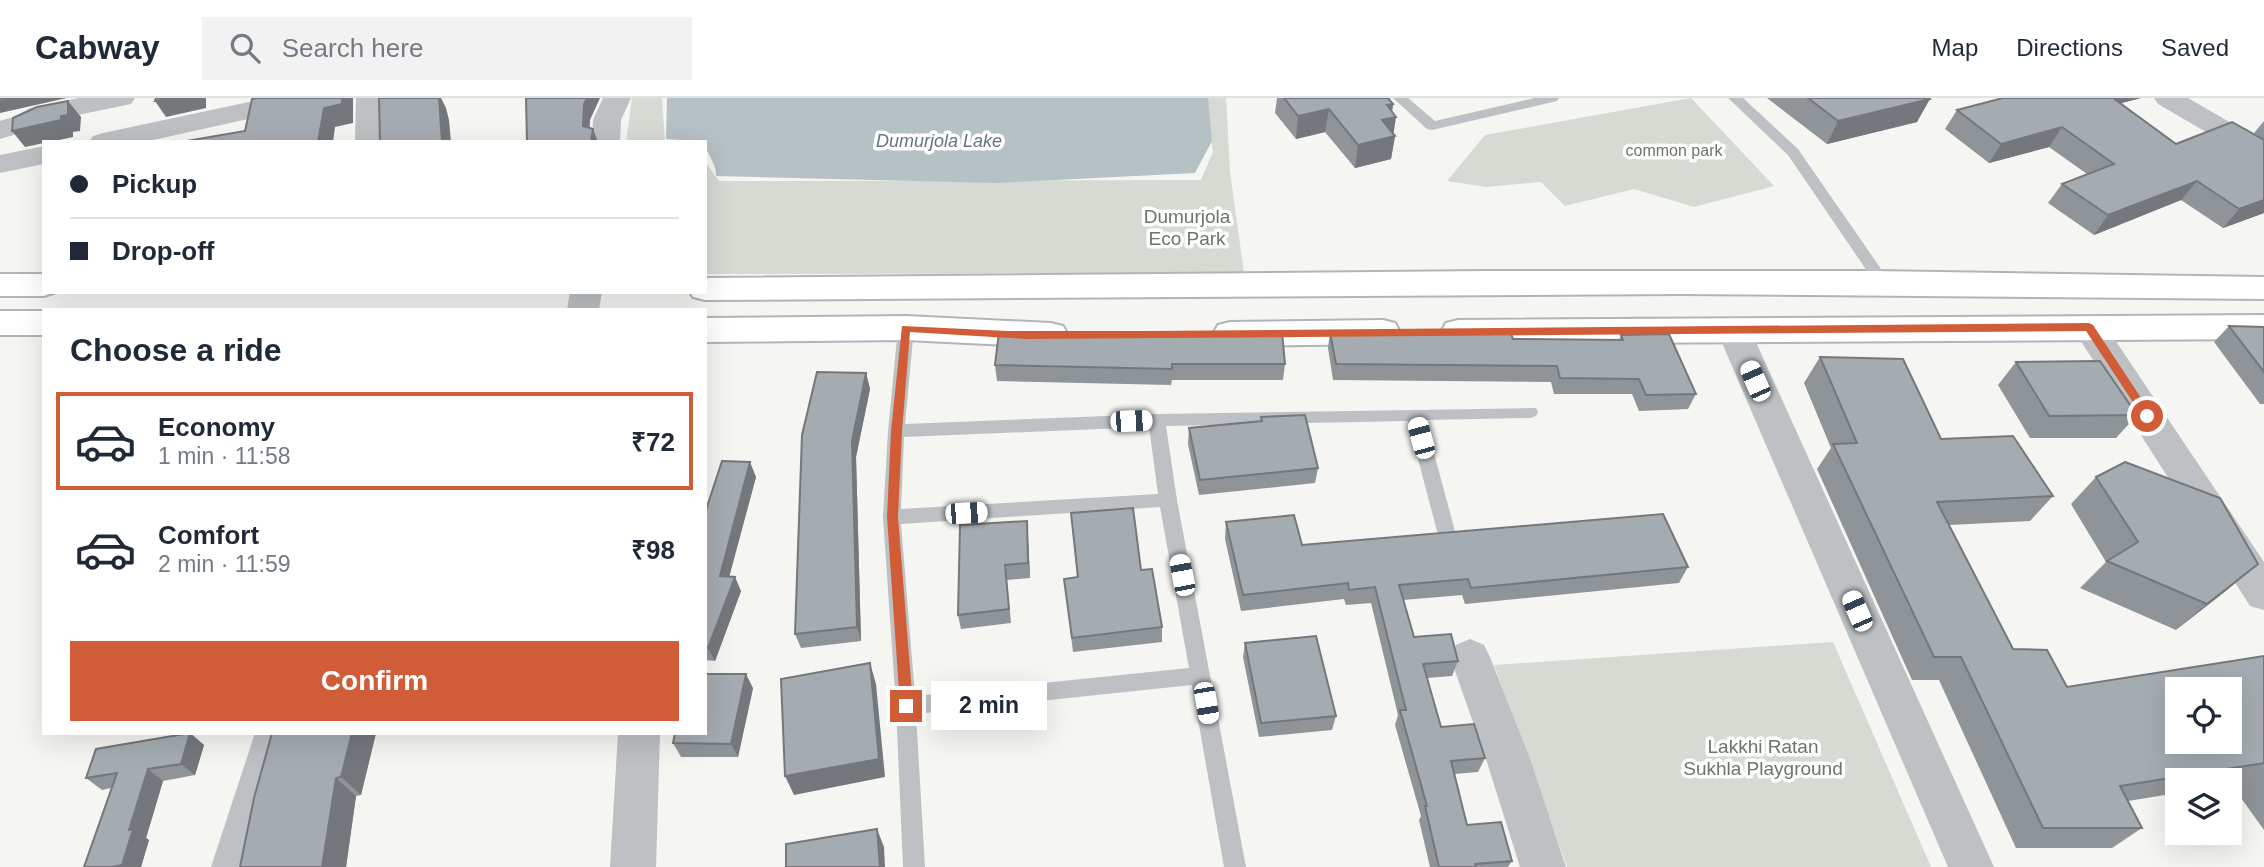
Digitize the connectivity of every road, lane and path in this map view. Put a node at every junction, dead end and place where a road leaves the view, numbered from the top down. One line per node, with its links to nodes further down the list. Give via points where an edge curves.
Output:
1 (121, 98): 10 (street)
2 (307, 98): 9 (street)
3 (370, 98): 13 (street)
4 (617, 98): 14 (street, via 607,120)
5 (1400, 98): 6 (lane, via 1432,126)
6 (1552, 98)
7 (1735, 98): 18 (lane, via 1793,152)
8 (2168, 98): 15 (street)
9 (245, 105): 12 (street)
10 (42, 106): 11 (street, via 27,122)
11 (0, 130)
12 (111, 140)
13 (369, 140)
14 (606, 140)
15 (2264, 153)
16 (42, 155): 17 (street)
17 (0, 164)
18 (1883, 283): 21 (main road); 22 (main road)
19 (0, 285): 20 (main road)
20 (42, 285)
21 (2264, 288)
22 (707, 289)
23 (0, 323): 24 (main road)
24 (42, 323)
25 (2089, 327): 26 (main road); 29 (main road); 39 (street)
26 (2264, 327)
27 (906, 328): 28 (main road); 31 (main road); 35 (lane)
28 (707, 330)
29 (1733, 330): 30 (main road); 50 (street)
30 (1193, 334)
31 (1082, 335)
32 (1530, 412): 33 (lane)
33 (1415, 415): 34 (lane); 38 (lane)
34 (1157, 420): 35 (lane); 36 (lane)
35 (896, 431): 37 (lane)
36 (1168, 499): 37 (lane); 41 (lane)
37 (892, 517): 42 (lane)
38 (1446, 531)
39 (2264, 594)
40 (1470, 657): 49 (street)
41 (1201, 675): 42 (lane); 48 (lane)
42 (906, 706): 47 (lane)
43 (275, 735): 45 (street)
44 (639, 735): 46 (street)
45 (234, 867)
46 (632, 867)
47 (914, 867)
48 (1235, 867)
49 (1543, 867)
50 (1971, 867)

